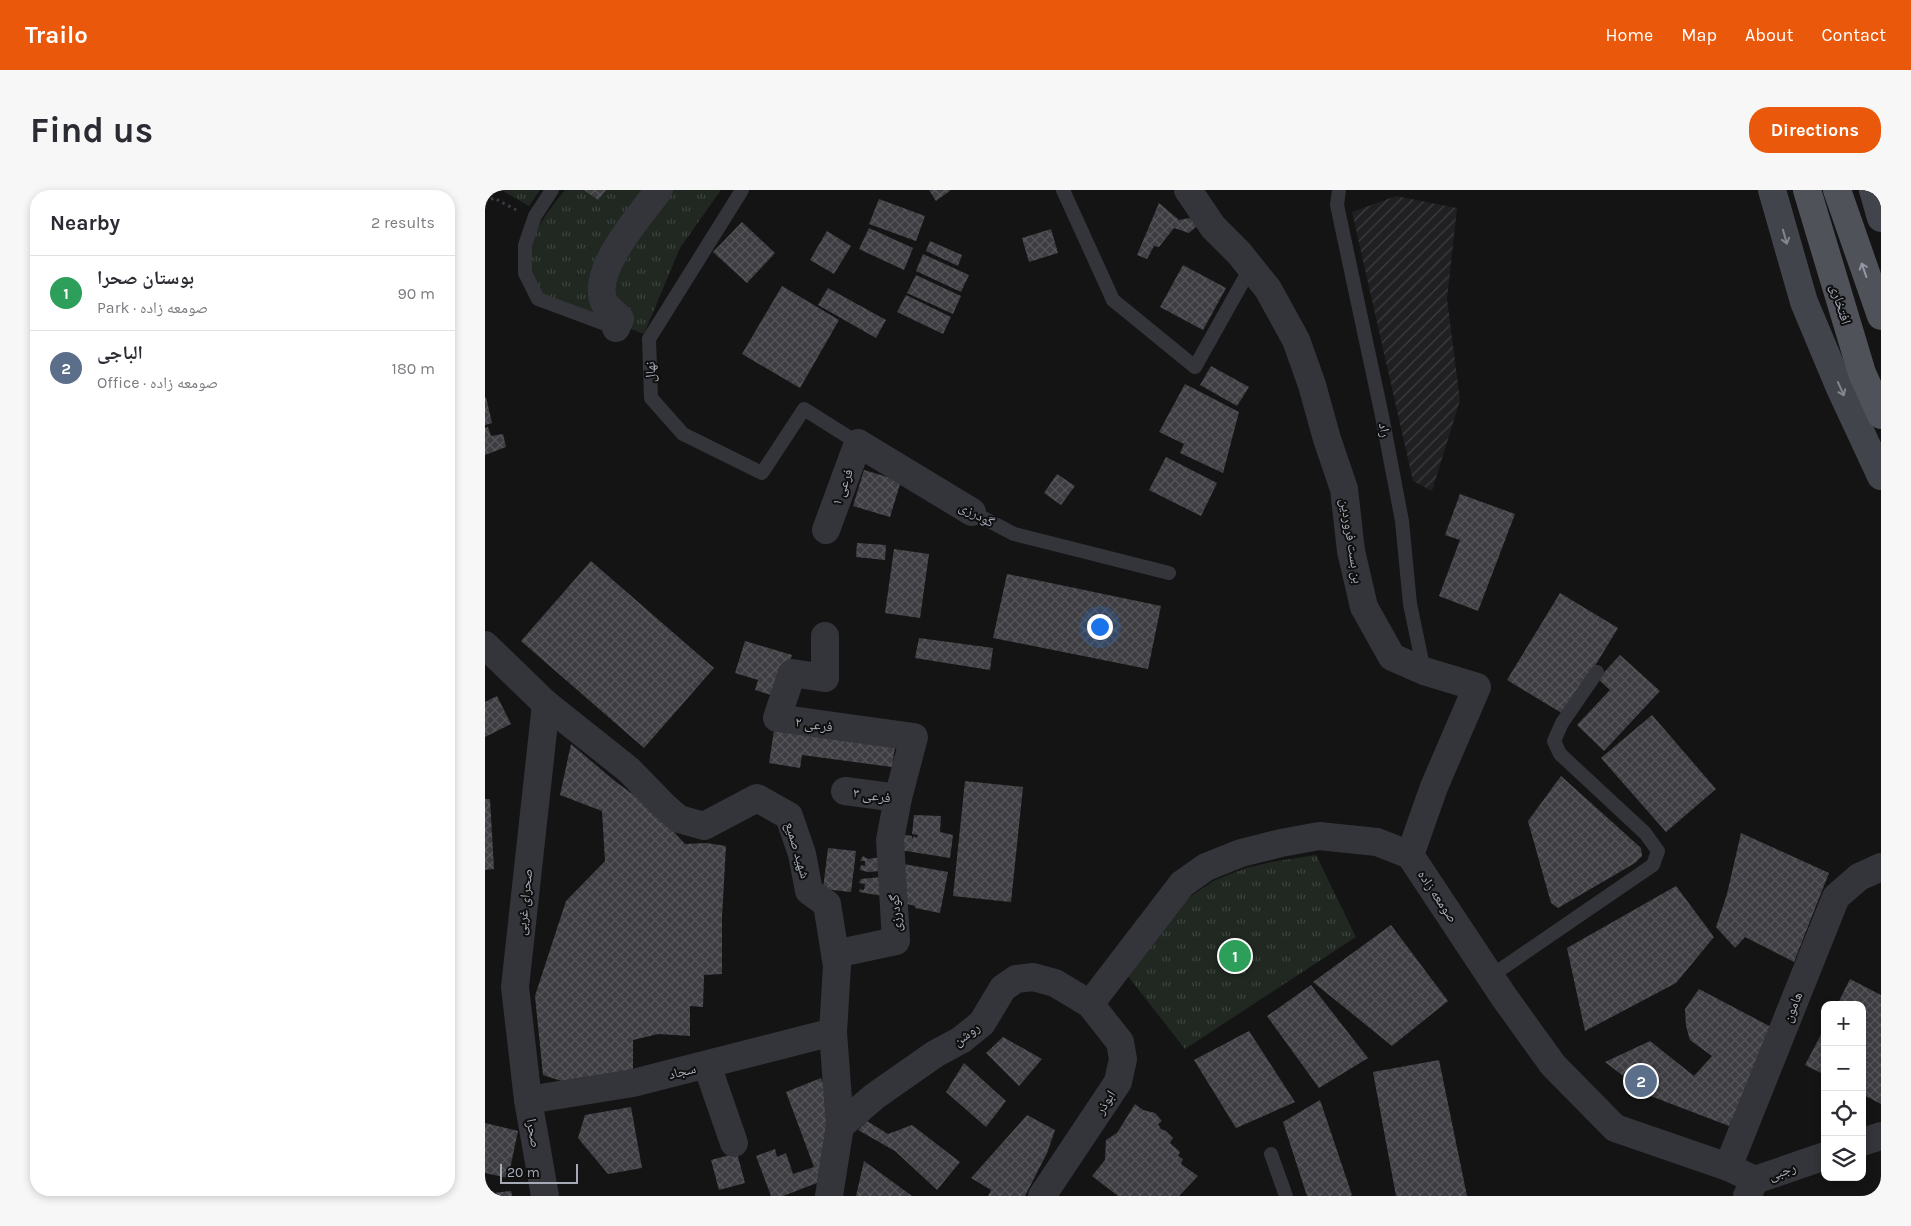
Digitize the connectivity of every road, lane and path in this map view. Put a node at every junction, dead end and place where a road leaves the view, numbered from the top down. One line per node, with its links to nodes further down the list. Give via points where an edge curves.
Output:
1 (552, 190): 13 (lane)
2 (659, 190): 16 (street, via 615,248 607,267 602,285 604,302 620,319)
3 (742, 190): 17 (lane, نهال, via 649,339 651,398 683,434 762,473)
4 (1063, 190): 14 (lane, via 1113,300 1195,367)
5 (1188, 190): 14 (street, بن بست فروردین, via 1213,227)
6 (1339, 190): 26 (lane, راد, via 1337,205 1402,521 1410,604)
7 (1772, 190): 20 (main road, one-way to 20, via 1804,302)
8 (1807, 190): 18 (main road, افتخاری, via 1862,373)
9 (1837, 190): 15 (main road, one-way to 9)
10 (1873, 190): 12 (main road)
11 (485, 202): 13 (path, via 494,198)
12 (1881, 218)
13 (534, 220): 16 (lane, via 525,245 525,272 538,299)
14 (1251, 267): 26 (street, بن بست فروردین, via 1296,340 1312,385 1344,490 1351,551 1365,607 1392,657)
15 (1881, 316)
16 (616, 328)
17 (804, 409): 19 (lane, گودرزی)
18 (1881, 415)
19 (858, 443): 21 (street, گودرزی); 22 (street, فرعی ۱)
20 (1881, 476)
21 (972, 512): 23 (lane, گودرزی, via 1014,534)
22 (826, 530)
23 (1169, 574)
24 (825, 636): 29 (street, فرعی ۲, via 825,678 792,674 777,718)
25 (485, 644): 28 (street, شهید صمیع)
26 (1424, 671): 32 (street, بن بست فروردین, via 1477,688 1434,787)
27 (1597, 672): 35 (lane, via 1562,723 1554,741 1560,754 1645,834 1658,851 1653,865)
28 (546, 704): 34 (street, شهید صمیع, via 629,770 679,819 704,826 757,798 789,816 803,854 809,891 827,904); 39 (street, صحرای غربی, via 515,987)
29 (914, 737): 31 (street, گودرزی)
30 (845, 791): 31 (street, فرعی ۳)
31 (898, 798): 34 (street, گودرزی, via 890,840 896,942)
32 (1410, 855): 35 (street, صومعه زاده); 36 (street, صومعه زاده, via 1377,842 1319,836 1241,853 1207,867 1182,884)
33 (1881, 867): 46 (street, هامون, via 1859,876 1836,898)
34 (835, 954): 37 (street, شهید صمیع)
35 (1491, 976): 46 (street, صومعه زاده, via 1553,1065 1615,1128)
36 (1090, 1004): 40 (street, روشن, via 1055,982 1033,977 1017,979 1003,988 982,1024 875,1096); 50 (street, ابوذر, via 1119,1042 1123,1060 1118,1082)
37 (833, 1032): 38 (street, سجاد); 40 (street, شهید صمیع)
38 (707, 1065): 39 (street, سجاد, via 633,1083); 43 (street)
39 (528, 1100): 48 (street, صحرا)
40 (840, 1126): 49 (street, شهید صمیع)
41 (1881, 1136): 42 (street)
42 (1866, 1141)
43 (734, 1143)
44 (1271, 1154): 51 (lane)
45 (1821, 1158): 47 (street, رجبی)
46 (1728, 1167): 47 (street, صومعه زاده)
47 (1751, 1188)
48 (545, 1196)
49 (829, 1196)
50 (1042, 1196)
51 (1286, 1196)

